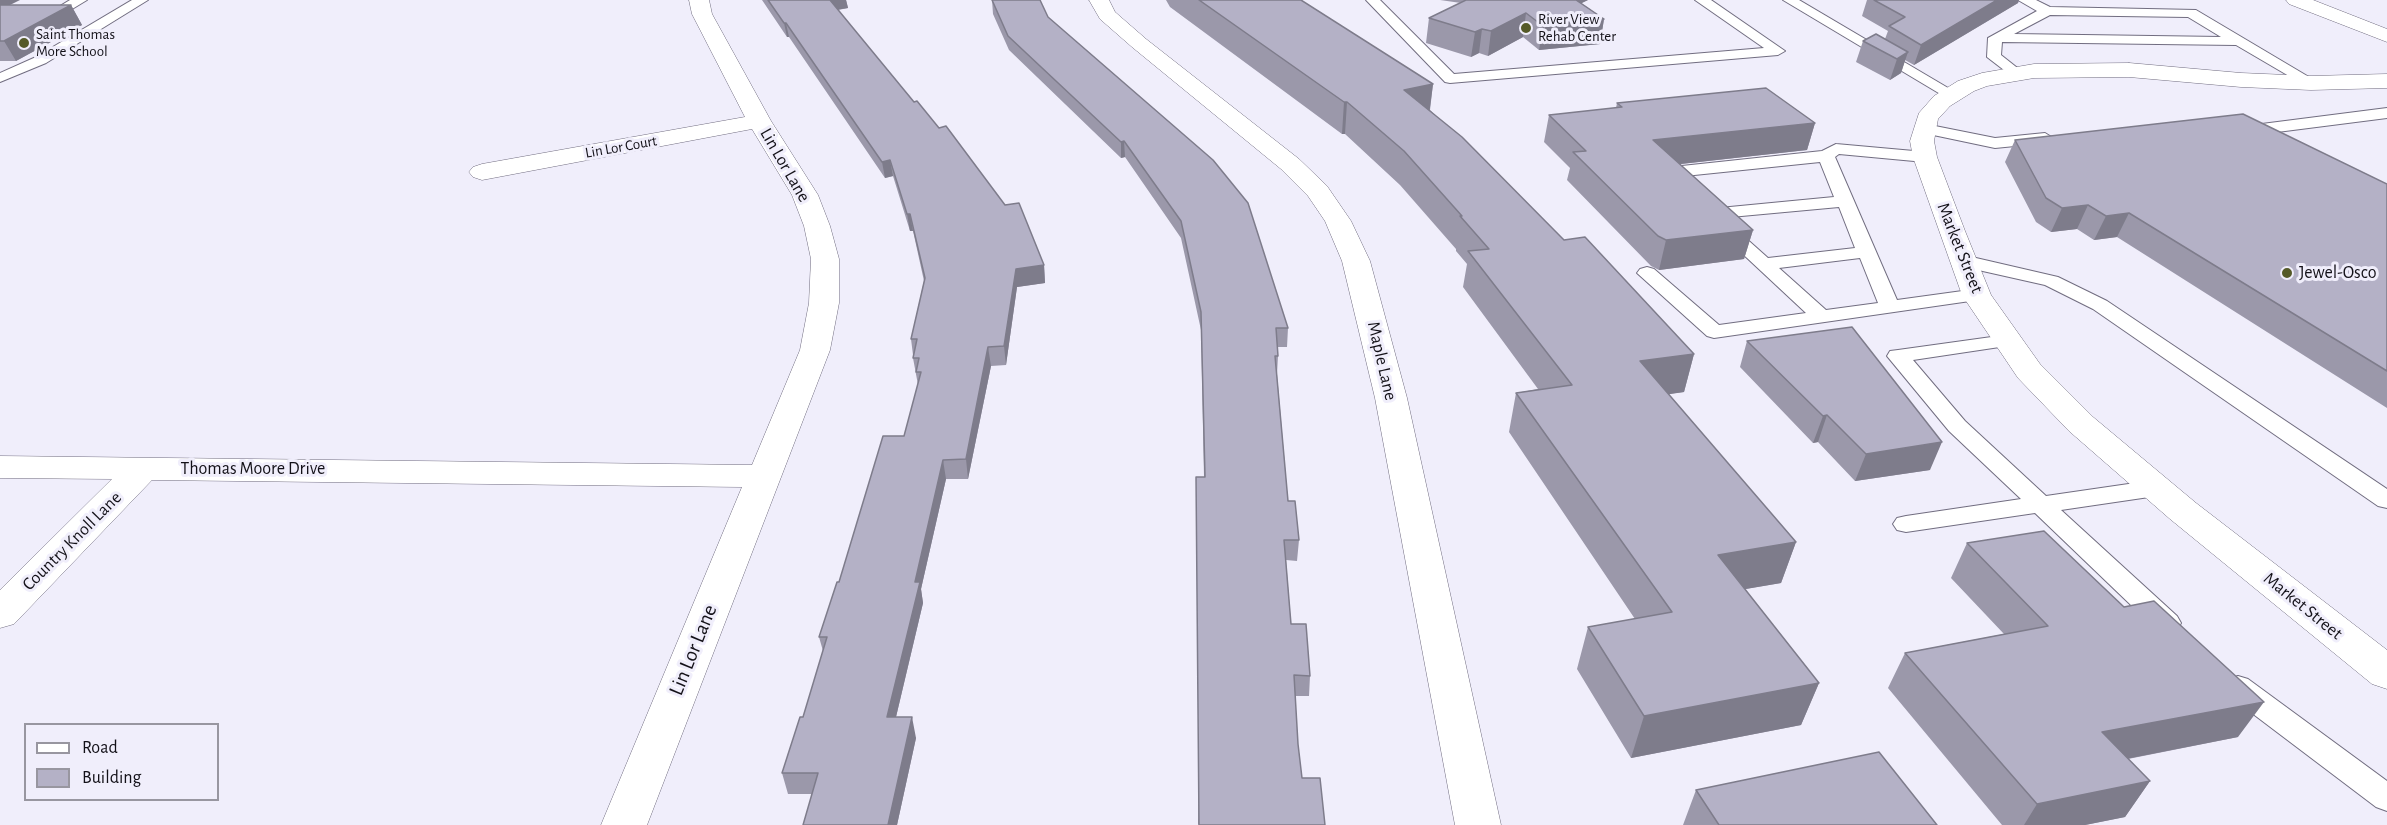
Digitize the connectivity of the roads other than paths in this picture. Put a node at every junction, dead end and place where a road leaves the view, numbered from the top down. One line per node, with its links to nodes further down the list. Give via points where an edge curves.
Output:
1 (80, 0): 11 (lane)
2 (141, 0): 16 (lane, via 41,60)
3 (699, 0): 21 (street, Lin Lor Lane, via 702,14)
4 (1100, 0): 55 (street, Maple Lane, via 1107,15 1139,44 1290,164 1318,191 1338,221 1356,261 1391,398)
5 (1373, 0): 6 (lane, via 1450,79 1778,51)
6 (1702, 0)
7 (1790, 0): 19 (lane)
8 (2025, 0): 10 (lane)
9 (2296, 0): 12 (street)
10 (2049, 11): 13 (lane); 14 (lane, via 2191,13)
11 (50, 17)
12 (2387, 36)
13 (1995, 38): 14 (lane); 15 (lane, via 1994,57)
14 (2240, 42): 18 (lane)
15 (2018, 74): 18 (street, Market Street, via 2129,70); 19 (street, Market Street, via 1982,80)
16 (0, 78)
17 (2387, 81): 18 (street, Market Street)
18 (2311, 83)
19 (1952, 95): 23 (street, Market Street, via 1927,118)
20 (2387, 113): 24 (lane)
21 (759, 121): 29 (street, Lin Lor Court); 44 (street, Lin Lor Lane, via 805,195 825,259 824,303 815,350)
22 (2225, 127): 24 (lane)
23 (1925, 129): 25 (lane, via 1995,142); 28 (street, Market Street)
24 (2246, 131): 26 (lane)
25 (2065, 136)
26 (2275, 145)
27 (1826, 156): 28 (lane, via 1836,149); 30 (lane, via 1663,173); 32 (lane)
28 (1925, 157): 35 (street, Market Street)
29 (482, 172)
30 (1678, 187)
31 (1694, 200): 33 (lane)
32 (1845, 201): 33 (lane); 34 (lane)
33 (1709, 214): 36 (lane)
34 (1867, 252): 36 (lane); 39 (lane)
35 (1963, 261): 38 (street, Market Street); 46 (lane, via 2051,280 2100,304)
36 (1764, 264): 40 (lane)
37 (1647, 273): 40 (lane, via 1714,332)
38 (1977, 295): 39 (lane); 41 (street, Market Street)
39 (1890, 307): 40 (lane)
40 (1822, 317)
41 (2006, 340): 45 (street, Market Street, via 2029,371 2081,424); 47 (lane, via 1898,356 1957,426)
42 (0, 467): 43 (street, Thomas Moore Drive)
43 (143, 469): 44 (street, Thomas Moore Drive); 49 (street, Country Knoll Lane)
44 (763, 476): 54 (street, Lin Lor Lane)
45 (2156, 488): 47 (lane); 52 (street, Market Street)
46 (2387, 500)
47 (2040, 504): 48 (lane); 50 (lane)
48 (1906, 524)
49 (0, 614)
50 (2184, 639)
51 (2218, 671): 53 (lane)
52 (2387, 673)
53 (2387, 798)
54 (624, 825)
55 (1478, 825)

